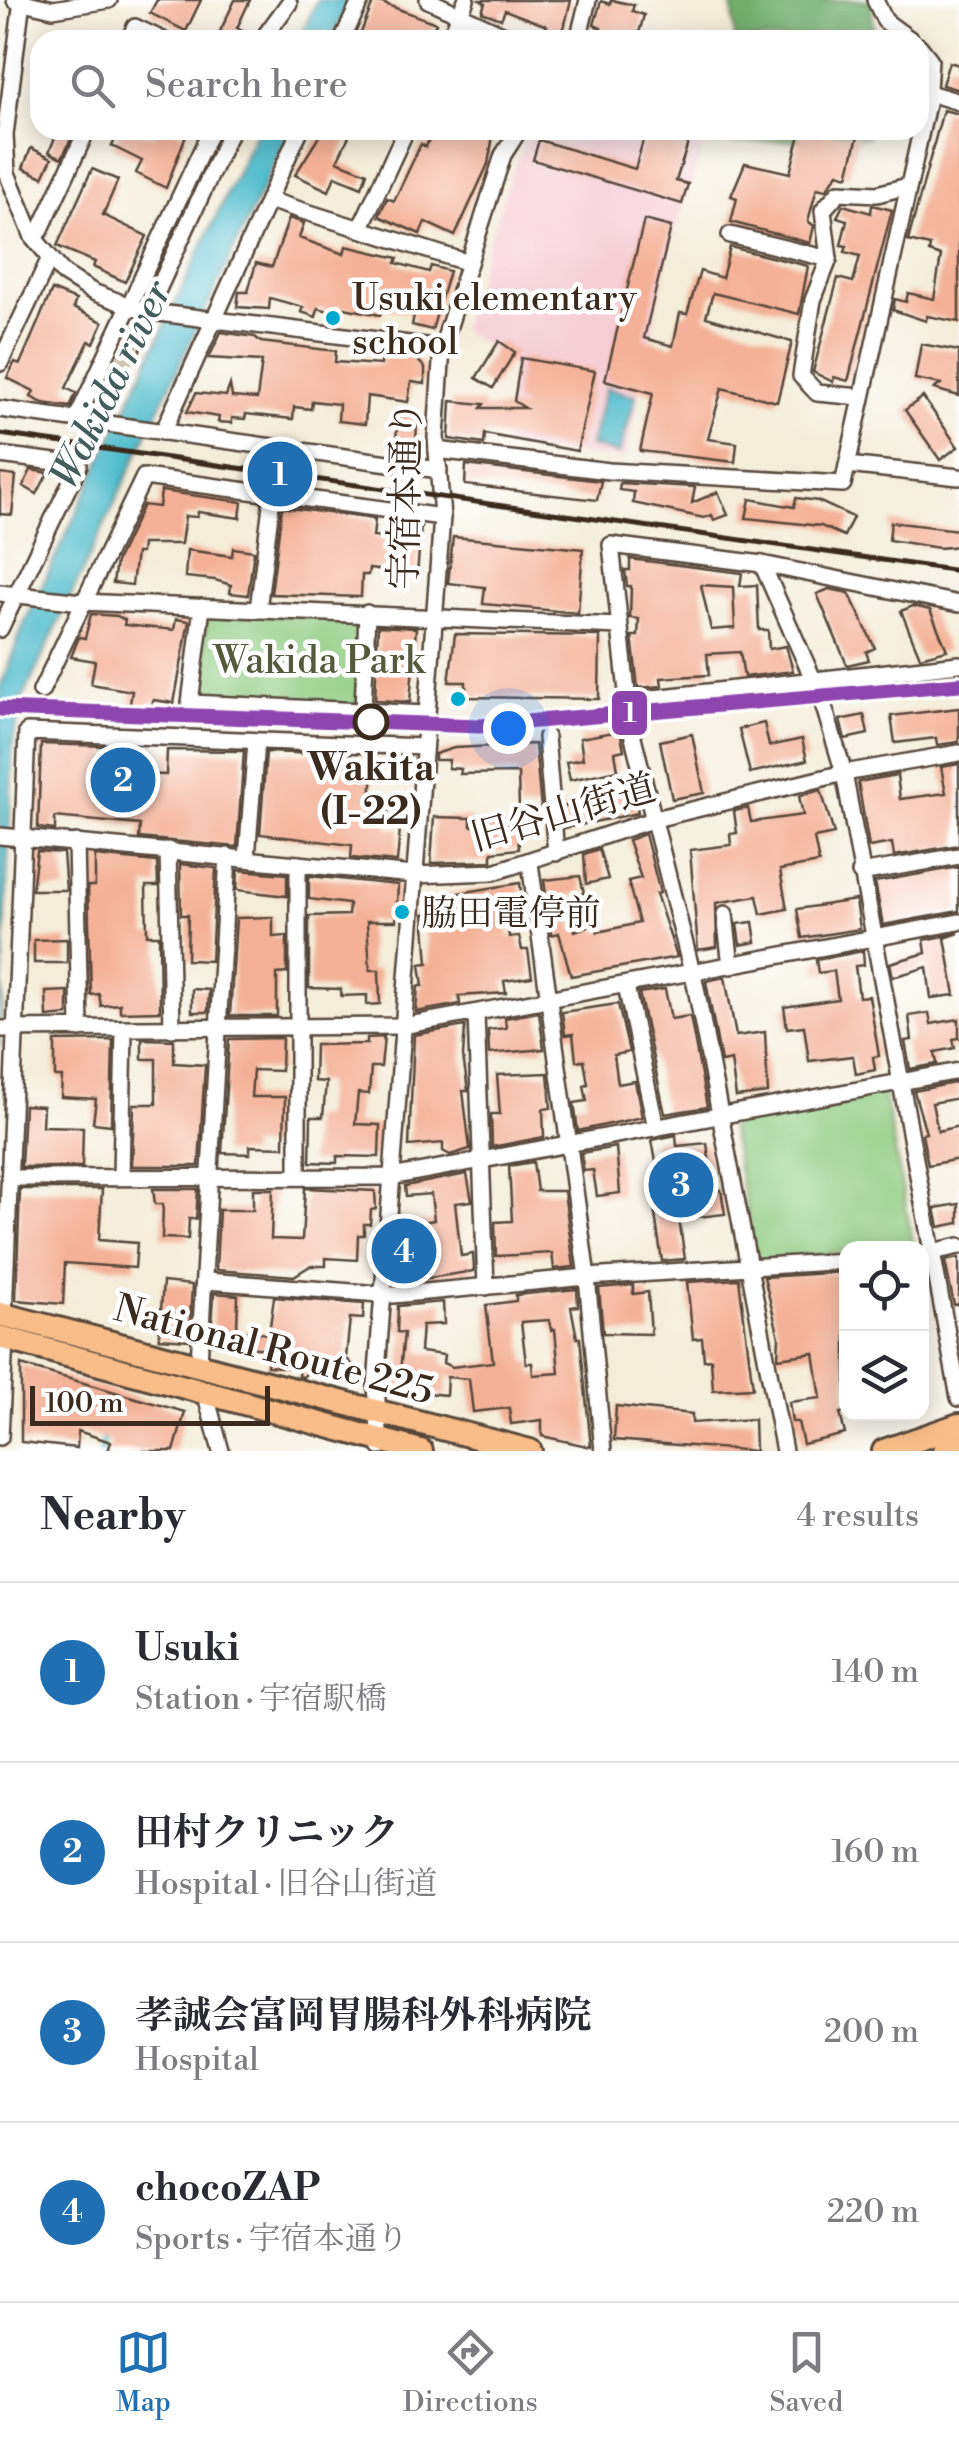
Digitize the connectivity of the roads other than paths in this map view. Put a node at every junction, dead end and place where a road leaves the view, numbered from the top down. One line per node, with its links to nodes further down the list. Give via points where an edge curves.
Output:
1 (109, 0): 6 (street, via 53,9)
2 (361, 0): 11 (street)
3 (428, 0): 8 (street)
4 (588, 0): 13 (street)
5 (875, 0): 14 (street)
6 (19, 1): 24 (street)
7 (290, 2): 9 (street); 10 (street)
8 (463, 8): 12 (street)
9 (269, 30)
10 (277, 30)
11 (347, 30)
12 (499, 30)
13 (580, 30)
14 (898, 30)
15 (929, 93): 16 (street)
16 (959, 102)
17 (82, 140): 29 (street)
18 (207, 140): 34 (street)
19 (226, 140): 33 (street)
20 (295, 140): 26 (street)
21 (401, 140): 27 (street)
22 (513, 140): 32 (street, 宇宿本通り)
23 (918, 140): 25 (street)
24 (3, 145): 29 (street, via 14,197)
25 (908, 186): 30 (street, via 877,194 839,192 828,200); 38 (street)
26 (268, 200): 27 (street); 35 (street)
27 (360, 229): 32 (street)
28 (730, 235): 30 (street)
29 (32, 237): 31 (street)
30 (829, 259): 38 (street, via 814,300 801,376 817,393)
31 (49, 260): 34 (street, via 92,292); 37 (street)
32 (469, 262): 36 (street, 宇宿本通り)
33 (156, 294)
34 (128, 308): 35 (street); 40 (street)
35 (212, 320): 36 (street); 41 (street)
36 (442, 348): 42 (street, 宇宿本通り)
37 (0, 363)
38 (861, 397): 44 (street)
39 (0, 409): 40 (street)
40 (76, 420): 41 (street)
41 (159, 431): 45 (street)
42 (438, 450): 44 (street, via 811,486 843,484); 45 (street, 宇宿本通り)
43 (0, 455): 50 (street, via 79,465)
44 (847, 465): 46 (street)
45 (440, 470): 48 (street, 宇宿本通り)
46 (959, 477)
47 (272, 496): 48 (street); 51 (street, via 144,477); 54 (street)
48 (442, 517): 56 (street, 宇宿本通り)
49 (762, 564): 52 (street); 57 (street, via 611,545); 60 (street)
50 (15, 596): 51 (street); 58 (street)
51 (76, 601): 53 (street); 61 (street)
52 (959, 604)
53 (202, 607): 54 (street); 63 (street, via 190,703)
54 (258, 610): 55 (street)
55 (368, 613): 56 (street); 63 (street)
56 (435, 616): 57 (street); 64 (street, 宇宿本通り)
57 (618, 626): 62 (street)
58 (0, 629)
59 (959, 664): 60 (street)
60 (813, 682): 62 (street); 69 (street)
61 (41, 691)
62 (626, 701): 70 (street)
63 (363, 710): 64 (street)
64 (427, 714): 67 (street, 宇宿本通り)
65 (546, 737): 74 (street)
66 (256, 742): 67 (street); 71 (street, via 26,732); 77 (street)
67 (424, 748): 81 (street, 宇宿本通り)
68 (959, 753): 69 (street, 旧谷山街道)
69 (844, 774): 70 (street, 旧谷山街道); 80 (street)
70 (655, 819): 74 (street, 旧谷山街道); 86 (street)
71 (10, 837): 72 (street, 旧谷山街道); 93 (street)
72 (76, 842): 73 (street, 旧谷山街道); 94 (street)
73 (168, 850): 75 (street, 旧谷山街道); 96 (street)
74 (556, 852): 78 (street, 旧谷山街道)
75 (228, 856): 77 (street, 旧谷山街道); 92 (street)
76 (959, 856): 80 (street)
77 (246, 858): 79 (street, 旧谷山街道)
78 (530, 863): 81 (street, 旧谷山街道, via 494,872); 88 (street)
79 (298, 864): 81 (street, 旧谷山街道); 91 (street)
80 (860, 873): 84 (street)
81 (414, 875): 90 (street, 宇宿本通り)
82 (725, 914): 85 (street)
83 (959, 922): 84 (street)
84 (870, 938): 85 (street); 98 (street)
85 (732, 966): 86 (street)
86 (692, 973): 87 (street); 99 (street)
87 (626, 986): 88 (street); 100 (street)
88 (548, 1002): 89 (street); 101 (street)
89 (476, 1014): 90 (street); 102 (street)
90 (403, 1026): 91 (street); 103 (street, 宇宿本通り)
91 (296, 1027): 92 (street); 106 (street)
92 (218, 1028): 96 (street); 105 (street)
93 (5, 1029): 94 (street); 107 (street)
94 (80, 1029): 95 (street)
95 (124, 1029): 96 (street); 104 (street)
96 (172, 1029)
97 (959, 1071): 98 (street)
98 (897, 1084): 99 (street); 108 (street)
99 (721, 1117): 100 (street); 113 (street)
100 (656, 1128): 101 (street)
101 (569, 1144): 102 (street); 114 (street)
102 (481, 1161): 103 (street); 116 (street)
103 (390, 1176): 106 (street); 117 (street, 宇宿本通り)
104 (121, 1177): 105 (street); 107 (street)
105 (212, 1177): 106 (street); 115 (street)
106 (298, 1177)
107 (11, 1178): 118 (street)
108 (924, 1241)
109 (959, 1246): 110 (street)
110 (929, 1253)
111 (839, 1262): 113 (street)
112 (929, 1267): 121 (street)
113 (750, 1269): 114 (street); 131 (street)
114 (586, 1277): 116 (street); 130 (street)
115 (206, 1281): 117 (street); 119 (street)
116 (486, 1286): 117 (street)
117 (382, 1295): 122 (street, 宇宿本通り)
118 (2, 1326): 119 (highway, National Route 225); 120 (highway, National Route 225); 124 (street)
119 (199, 1362): 122 (highway, National Route 225)
120 (205, 1392): 125 (highway, National Route 225); 127 (street)
121 (959, 1398)
122 (378, 1413): 125 (street, 宇宿本通り); 129 (highway, National Route 225)
123 (959, 1425): 132 (highway)
124 (0, 1438)
125 (380, 1446): 128 (highway, National Route 225)
126 (959, 1446): 133 (highway)
127 (221, 1451)
128 (421, 1451)
129 (530, 1451)
130 (603, 1451)
131 (784, 1451)
132 (884, 1451)
133 (944, 1451)

